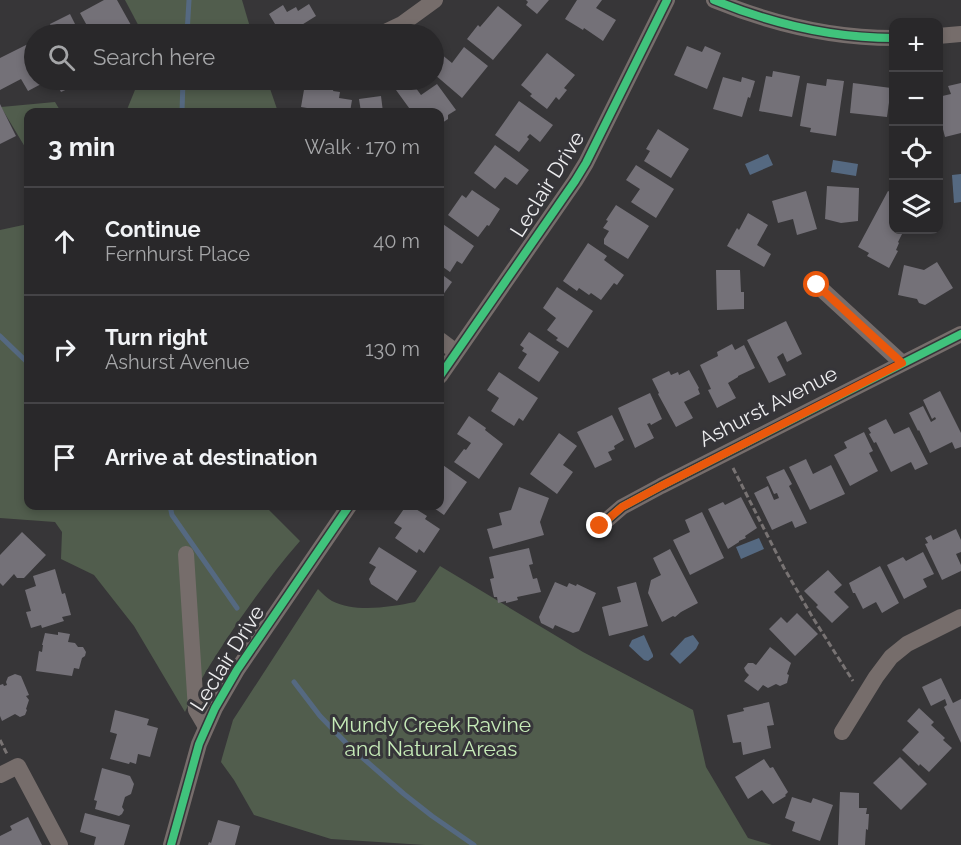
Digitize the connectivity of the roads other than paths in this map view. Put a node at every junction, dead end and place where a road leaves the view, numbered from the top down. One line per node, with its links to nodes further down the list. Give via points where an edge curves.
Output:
1 (435, 0): 4 (street)
2 (667, 0): 11 (street, Leclair Drive, via 586,163)
3 (714, 0): 7 (street, via 796,27)
4 (402, 24)
5 (961, 34): 6 (street)
6 (943, 36)
7 (889, 38)
8 (817, 285): 12 (street)
9 (961, 334): 12 (street, Ashurst Avenue)
10 (444, 343): 11 (street)
11 (456, 352): 13 (street, Leclair Drive)
12 (902, 363): 15 (street, Ashurst Avenue, via 622,507)
13 (444, 370)
14 (346, 510): 18 (street, Leclair Drive, via 237,670)
15 (600, 526)
16 (186, 554): 18 (street, via 196,710)
17 (961, 618): 19 (street, via 907,644 891,657)
18 (206, 728): 22 (street, Leclair Drive)
19 (842, 732)
20 (0, 775): 21 (street, via 18,766)
21 (60, 845)
22 (171, 845)

